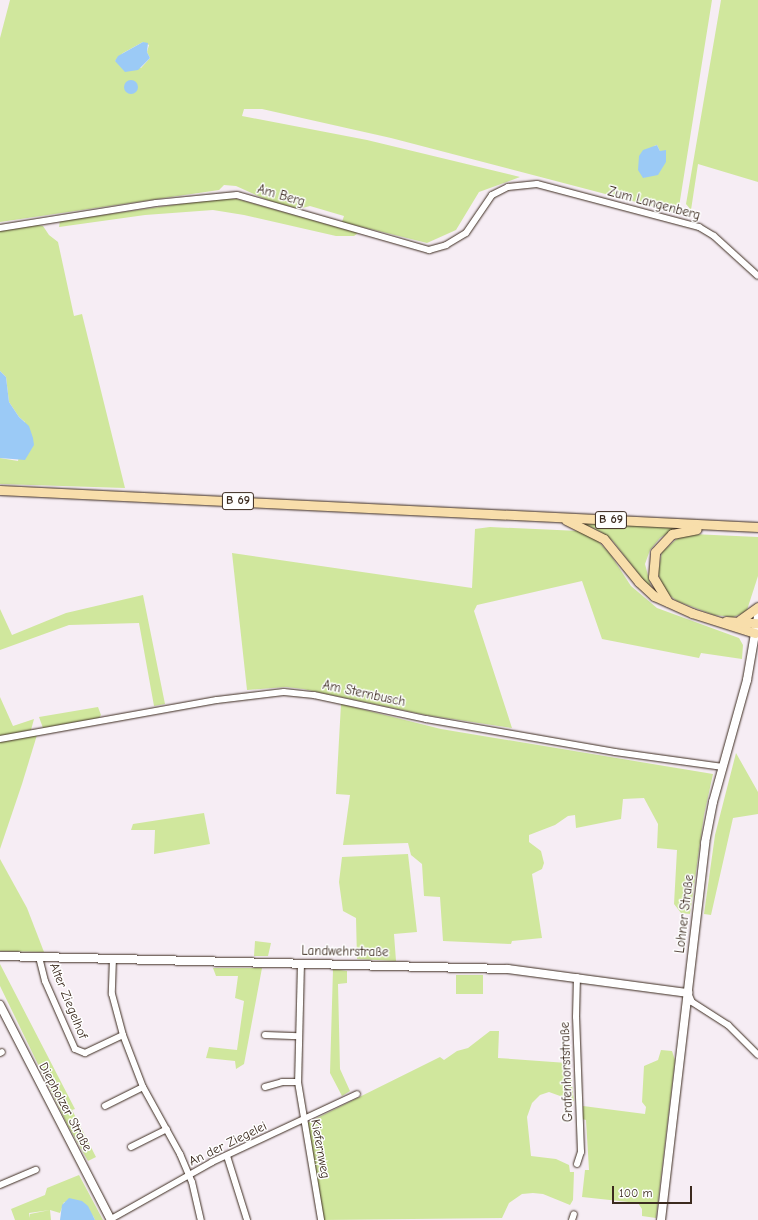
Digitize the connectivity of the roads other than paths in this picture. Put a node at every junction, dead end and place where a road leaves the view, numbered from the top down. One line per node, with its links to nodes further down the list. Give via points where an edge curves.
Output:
1 (529, 185): 2 (street, Am Berg, via 508,187 492,195 466,233 446,245 429,250 230,194); 3 (street, Zum Langenberg, via 537,184 700,227 714,236)
2 (0, 228)
3 (758, 276)
4 (0, 490): 5 (main road, B 69)
5 (561, 518): 6 (main road, B 69); 8 (main road, via 604,539 644,588)
6 (726, 526): 7 (main road, B 69); 8 (main road, via 714,529 691,528 667,538 659,546 653,559 653,577)
7 (758, 527)
8 (669, 603): 12 (main road)
9 (758, 607): 10 (main road)
10 (740, 620): 11 (main road); 12 (main road)
11 (757, 620): 13 (main road, Lohner Straße)
12 (722, 621): 13 (main road)
13 (755, 633): 15 (main road, Lohner Straße, via 747,680)
14 (0, 739): 15 (street, Am Sternbusch, via 217,700 284,692 314,695 426,719 615,752)
15 (723, 767): 21 (main road, Lohner Straße, via 705,843)
16 (0, 956): 17 (main road, Landwehrstraße)
17 (39, 957): 18 (main road, Landwehrstraße); 23 (street, Alter Ziegelhof, via 40,968 55,1008 78,1051 89,1052)
18 (113, 958): 19 (main road, Landwehrstraße); 23 (street, via 112,994)
19 (301, 963): 20 (main road, Landwehrstraße, via 508,968); 25 (street, Kiefernweg)
20 (577, 977): 21 (main road, Landwehrstraße); 36 (street, Grafenhorststraße, via 581,1152)
21 (688, 993): 26 (street, via 692,1002 728,1025); 44 (main road, Lohner Straße)
22 (0, 1005): 40 (main road, Diepholzer Straße)
23 (123, 1035): 28 (street)
24 (265, 1035): 25 (street)
25 (298, 1036): 27 (street, Kiefernweg)
26 (758, 1055)
27 (298, 1082): 29 (street); 32 (street, Kiefernweg)
28 (143, 1086): 31 (street); 33 (street)
29 (265, 1087)
30 (357, 1094): 32 (street, An der Ziegelei)
31 (105, 1106)
32 (303, 1120): 35 (street, An der Ziegelei); 43 (street, Kiefernweg)
33 (167, 1129): 34 (street); 38 (street)
34 (131, 1147)
35 (227, 1156): 38 (street, An der Ziegelei); 42 (street)
36 (577, 1164)
37 (36, 1170): 39 (street)
38 (189, 1175): 40 (street, An der Ziegelei); 41 (street)
39 (0, 1185)
40 (111, 1219)
41 (201, 1220)
42 (247, 1220)
43 (321, 1220)
44 (661, 1220)

